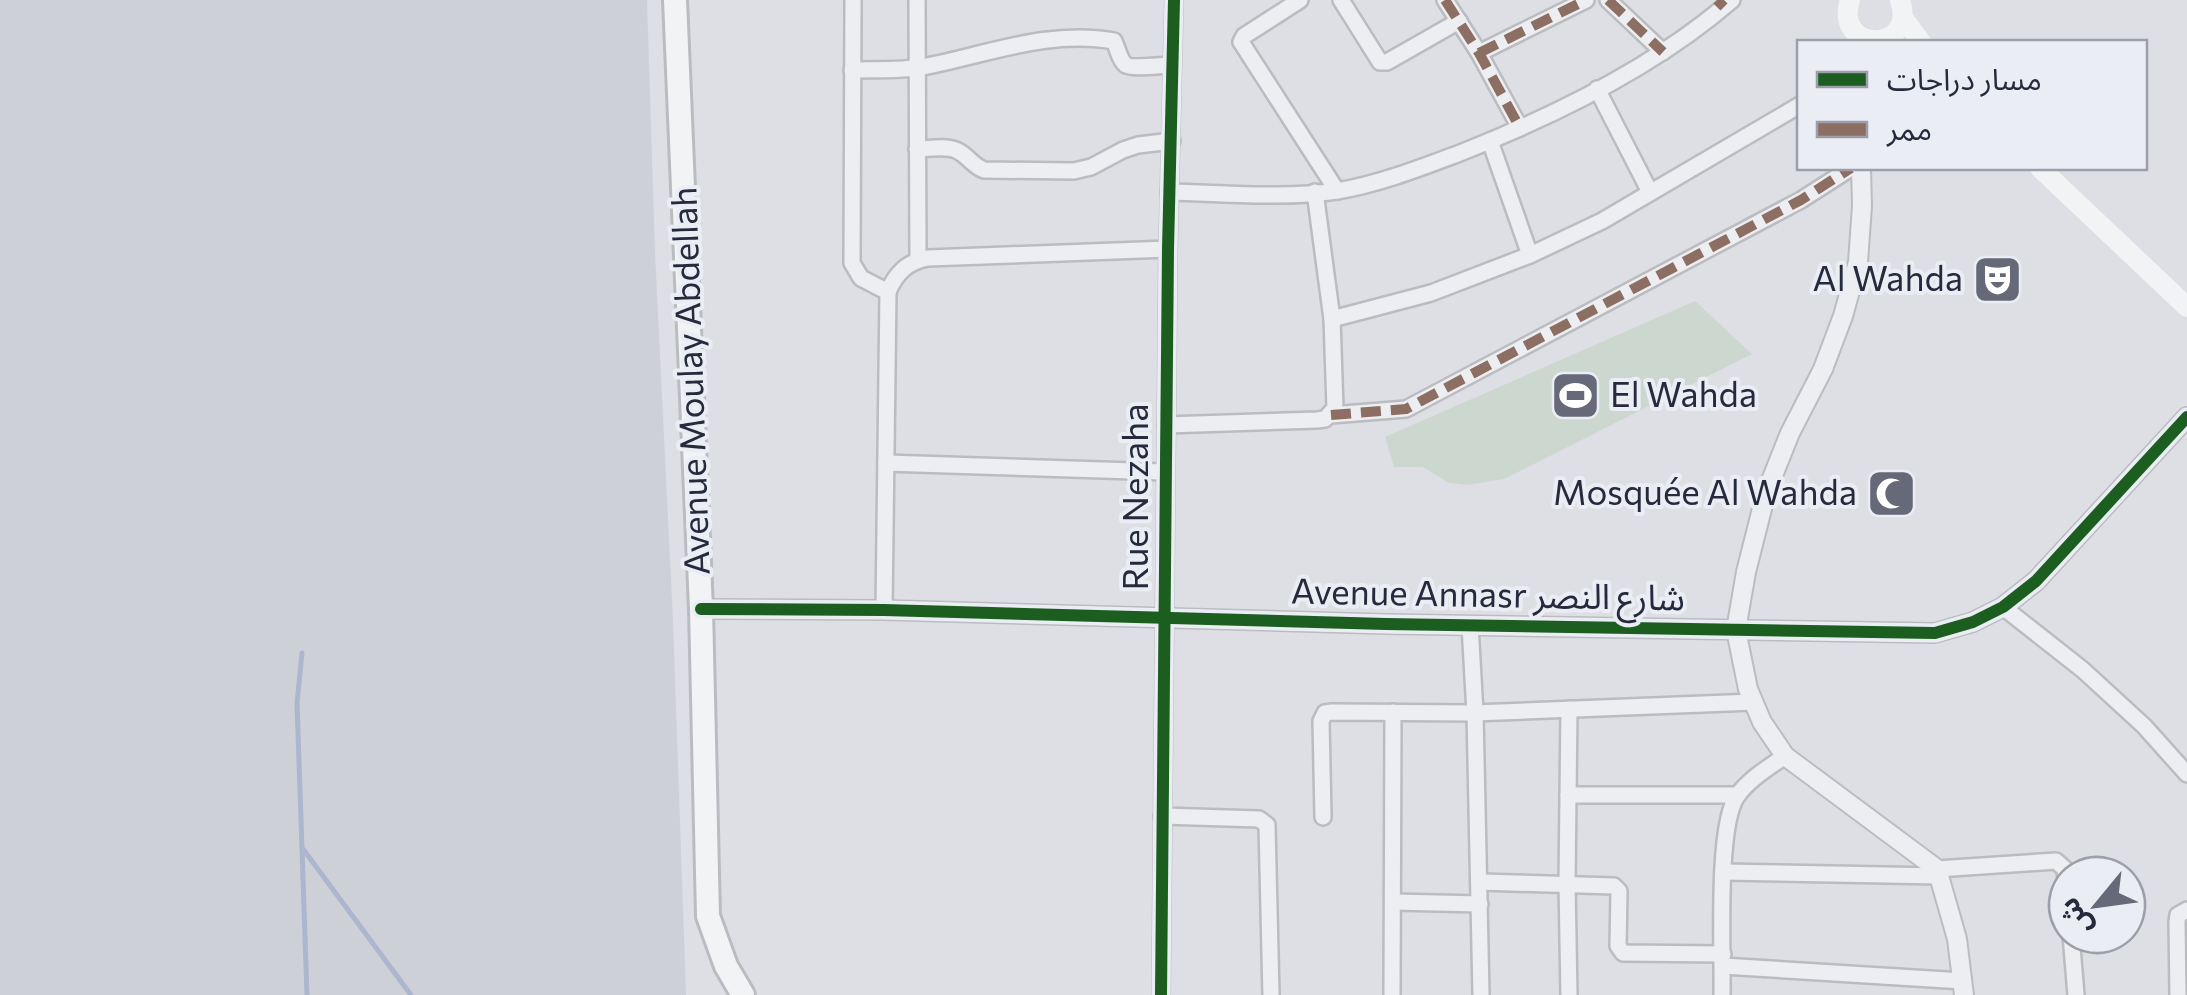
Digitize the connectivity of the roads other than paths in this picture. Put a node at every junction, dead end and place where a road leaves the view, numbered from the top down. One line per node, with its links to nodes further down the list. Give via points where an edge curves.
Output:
1 (675, 0): 47 (main road, Avenue Moulay Abdellah)
2 (853, 0): 21 (street)
3 (917, 0): 20 (street)
4 (1174, 0): 19 (street, Rue Nezaha)
5 (1300, 0): 31 (street, via 1241,42)
6 (1341, 0): 13 (street, via 1380,62)
7 (1446, 0): 13 (street)
8 (1586, 0): 18 (street)
9 (1608, 0): 17 (street)
10 (1724, 2): 17 (street)
11 (1902, 6): 15 (main road, via 1897,31); 16 (main road)
12 (1848, 16): 14 (main road, via 1864,39)
13 (1459, 20): 18 (street)
14 (1874, 40)
15 (1885, 40)
16 (1920, 40)
17 (1663, 52): 22 (street)
18 (1479, 53): 24 (street)
19 (1171, 65): 20 (street, via 1130,67 1114,41 1090,37 1046,38); 25 (street, Rue Nezaha)
20 (917, 68): 21 (street); 27 (street)
21 (852, 70): 38 (street, via 852,263 861,278)
22 (1596, 89): 24 (street); 34 (street)
23 (1797, 107): 34 (street)
24 (1520, 128): 26 (street)
25 (1172, 141): 27 (street, via 1138,145 1074,171 984,170 952,148); 32 (street, Rue Nezaha)
26 (1490, 141): 31 (street, via 1407,173); 36 (street)
27 (916, 149): 37 (street)
28 (1848, 170): 41 (street, via 1406,410)
29 (1861, 170): 51 (street, via 1858,262 1823,369 1766,493)
30 (2042, 170): 39 (main road)
31 (1337, 190): 33 (street)
32 (1169, 192): 33 (street); 35 (street, Rue Nezaha)
33 (1315, 192): 40 (street)
34 (1650, 192): 36 (street)
35 (1168, 249): 37 (street); 43 (street, Rue Nezaha)
36 (1530, 254): 40 (street, via 1432,293)
37 (918, 260): 38 (street, via 899,272)
38 (888, 292): 44 (street)
39 (2187, 307)
40 (1332, 318): 41 (street)
41 (1331, 415): 43 (street)
42 (2187, 417): 46 (street, Avenue Annasr شارع النصر, via 2063,554)
43 (1166, 425): 45 (street, Rue Nezaha)
44 (886, 463): 45 (street); 48 (street)
45 (1166, 472): 49 (street, Rue Nezaha)
46 (2003, 607): 51 (street, Avenue Annasr شارع النصر, via 1935,633); 57 (street, via 2083,670)
47 (701, 609): 48 (street, Avenue Annasr شارع النصر); 73 (main road, Avenue Moulay Abdellah, via 708,916)
48 (884, 610): 49 (street, Avenue Annasr شارع النصر)
49 (1166, 618): 50 (street, Avenue Annasr شارع النصر); 60 (street, Rue Nezaha)
50 (1470, 625): 51 (street, Avenue Annasr شارع النصر); 55 (street)
51 (1736, 630): 52 (street)
52 (1754, 702): 53 (street); 56 (street)
53 (1569, 709): 55 (street); 58 (street)
54 (1393, 712): 55 (street); 61 (street, via 1322,717); 67 (street)
55 (1475, 713): 65 (street)
56 (1784, 756): 59 (street); 64 (street)
57 (2187, 774)
58 (1568, 795): 59 (street); 66 (street)
59 (1738, 795): 63 (street, via 1728,816)
60 (1162, 816): 74 (street, Rue Nezaha); 75 (street, via 1258,819 1267,825)
61 (1322, 817)
62 (2047, 862): 64 (street)
63 (1723, 872): 64 (street); 71 (street)
64 (1939, 873): 72 (street)
65 (1480, 882): 66 (street); 68 (street)
66 (1567, 884): 71 (street, via 1617,888 1623,953); 78 (street)
67 (1394, 902): 68 (street); 76 (street)
68 (1480, 904): 77 (street)
69 (2187, 910): 81 (street, via 2177,922)
70 (2073, 955): 80 (street)
71 (1723, 960): 72 (street); 79 (street)
72 (1964, 988)
73 (743, 995)
74 (1161, 995)
75 (1271, 995)
76 (1392, 995)
77 (1481, 995)
78 (1569, 995)
79 (1722, 995)
80 (2076, 995)
81 (2178, 995)

